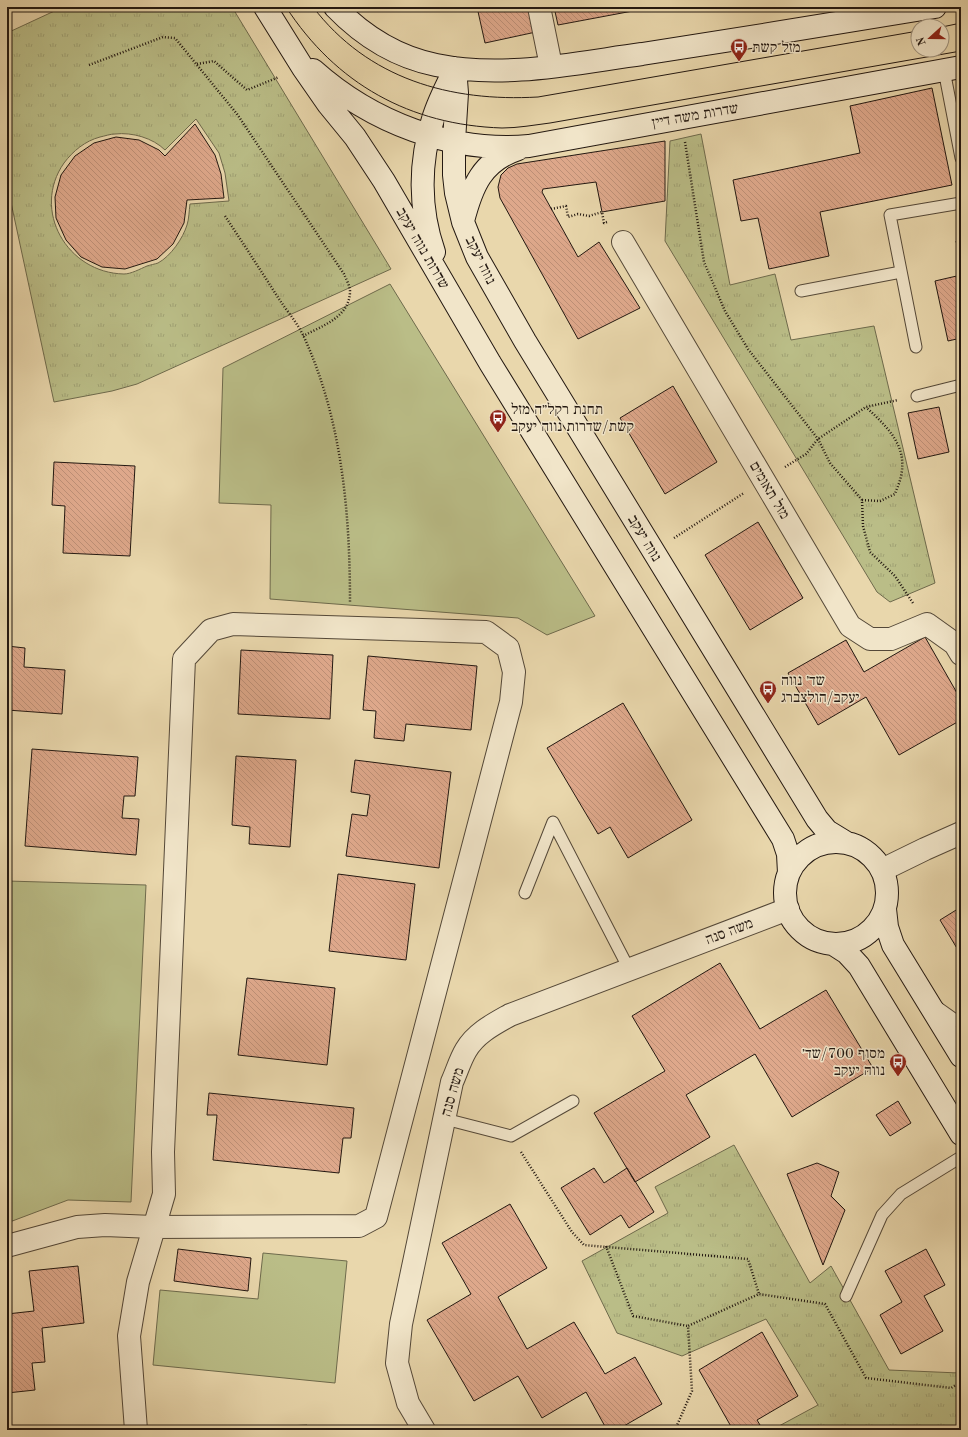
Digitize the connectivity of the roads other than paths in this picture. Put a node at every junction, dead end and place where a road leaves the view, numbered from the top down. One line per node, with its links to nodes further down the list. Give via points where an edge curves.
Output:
1 (265, 7): 5 (street, שדרות נווה יעקב)
2 (335, 7): 7 (street, via 367,35 392,50 425,62)
3 (539, 7): 6 (street)
4 (935, 7): 6 (street, via 704,45)
5 (288, 43): 9 (street, שדרות נווה יעקב, via 320,77 347,96 380,116); 18 (street, שדרות נווה יעקב, via 303,68 375,166)
6 (551, 66): 7 (street, via 508,70)
7 (455, 68): 9 (street, שדרות נווה יעקב); 10 (street)
8 (952, 68): 11 (street, שדרות משה דיין); 12 (lane)
9 (428, 135): 10 (street, שדרות משה דיין); 18 (street, שדרות נווה יעקב, via 424,160 423,203 437,259)
10 (454, 141): 11 (street, שדרות משה דיין, via 495,147); 14 (street, via 454,175)
11 (529, 146): 14 (street, via 500,157 484,171 473,190)
12 (961, 158)
13 (961, 203): 16 (lane, via 890,215)
14 (463, 222): 24 (street, נווה יעקב, via 477,257 525,341 817,819)
15 (623, 242): 22 (street, מזל תאומים, via 850,626 870,639 891,640 927,624 955,644)
16 (901, 272): 17 (lane); 19 (lane)
17 (801, 291)
18 (457, 306): 26 (street, via 783,839 788,854)
19 (916, 347)
20 (961, 385): 21 (lane)
21 (917, 396)
22 (961, 654)
23 (961, 833): 25 (street)
24 (845, 842): 25 (street, via 858,846 870,854); 26 (street, via 824,842 812,847 800,856)
25 (882, 870): 29 (street, via 888,889)
26 (789, 873): 28 (street, via 785,891)
27 (524, 893): 31 (lane, via 553,822)
28 (788, 909): 30 (street, via 802,931 814,939); 31 (street, משה סנה)
29 (885, 909): 30 (street, via 879,921 865,935 847,943); 32 (street, via 893,945)
30 (833, 944): 37 (street, via 847,953 859,966)
31 (629, 969): 36 (street, משה סנה, via 510,1015 478,1036 467,1049 452,1082)
32 (927, 1000): 33 (lane); 34 (street)
33 (961, 1024)
34 (961, 1056)
35 (573, 1101): 36 (lane, via 511,1136)
36 (445, 1119): 43 (street, משה סנה, via 401,1324 397,1363 408,1403)
37 (961, 1134)
38 (961, 1157): 41 (lane, via 901,1194 882,1215)
39 (153, 1227): 39 (street, via 164,1194 163,1152 184,659 211,630 233,624 486,632 508,648 514,672 510,702 376,1217 360,1226); 40 (street, via 77,1227); 42 (street, via 138,1282 129,1336)
40 (7, 1246)
41 (846, 1296)
42 (136, 1430)
43 (424, 1430)

